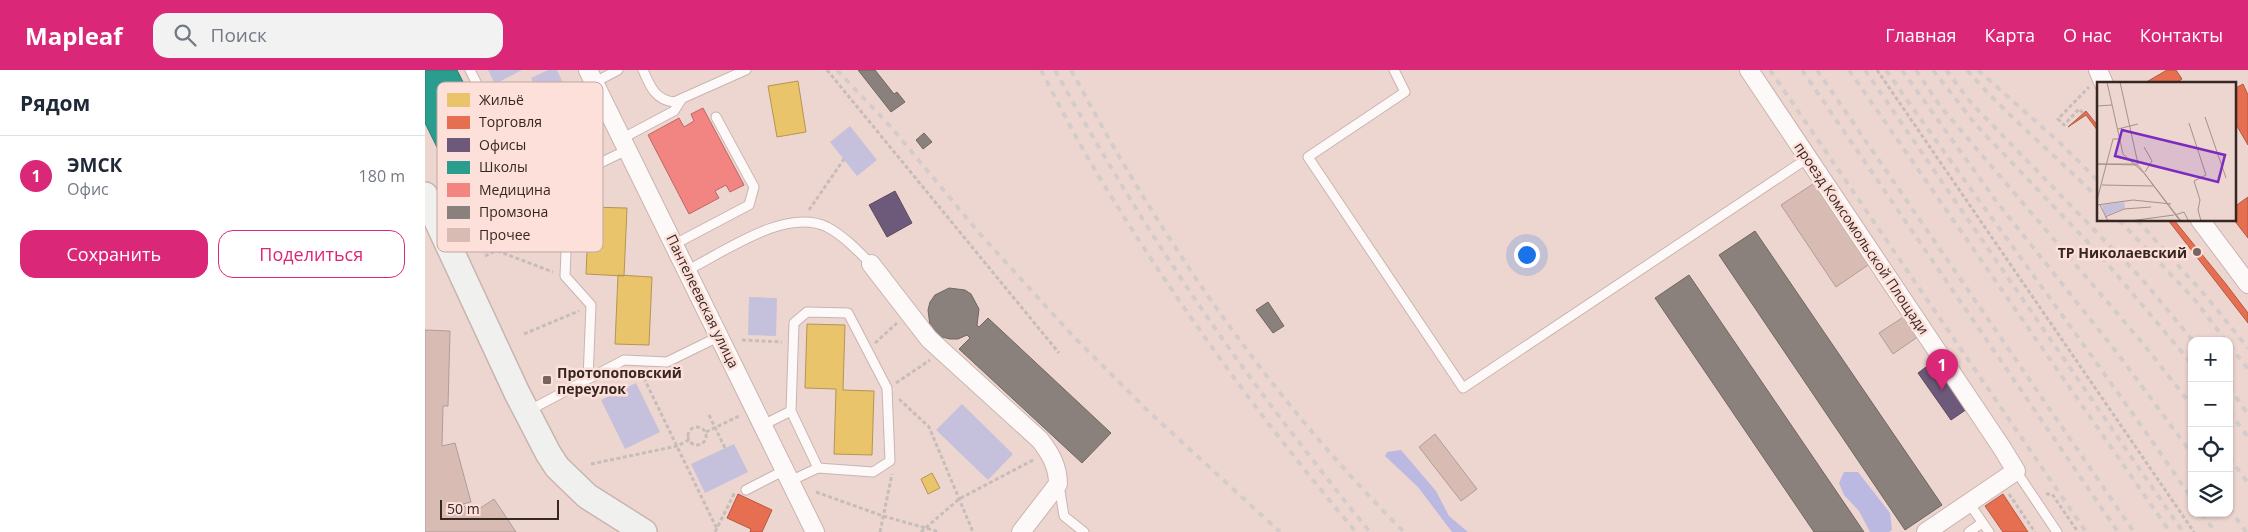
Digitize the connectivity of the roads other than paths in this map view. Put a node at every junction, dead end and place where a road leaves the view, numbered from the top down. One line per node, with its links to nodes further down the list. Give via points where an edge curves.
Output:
1 (470, 70): 8 (lane)
2 (618, 70): 7 (lane)
3 (643, 70): 10 (lane, via 651,88 661,98 674,102)
4 (746, 70): 10 (lane)
5 (1393, 70): 14 (lane, via 1405,92 1308,157 1463,388)
6 (1749, 70): 14 (street, проезд Комсомольской Площади)
7 (592, 76)
8 (476, 82)
9 (603, 98): 12 (street, Пантелеевская улица)
10 (681, 100): 12 (lane, via 675,111)
11 (716, 117): 18 (lane, via 753,187 749,205)
12 (626, 144): 13 (lane); 18 (street, Пантелеевская улица)
13 (603, 158)
14 (1808, 158): 30 (street, проезд Комсомольской Площади)
15 (425, 195): 16 (main road)
16 (437, 221)
17 (2201, 221): 23 (street)
18 (675, 244): 22 (street, Пантелеевская улица)
19 (452, 252): 27 (main road)
20 (566, 252): 25 (lane, via 565,276 591,305)
21 (871, 264): 22 (lane, via 848,241 826,226 803,221 780,225 758,234); 32 (street, via 929,339 1040,440 1058,471)
22 (689, 270): 24 (street, Пантелеевская улица)
23 (2248, 284)
24 (720, 336): 25 (lane, via 667,362 624,360); 28 (street, Пантелеевская улица)
25 (588, 379): 27 (lane)
26 (791, 410): 28 (lane); 29 (lane); 29 (lane, via 794,323 807,312 848,313 887,388 890,461 873,472)
27 (526, 412): 36 (main road, via 557,467 571,482 587,496)
28 (763, 425): 31 (street, Пантелеевская улица)
29 (818, 468): 31 (lane)
30 (2016, 471): 34 (street); 43 (lane, проезд Комсомольской Площади)
31 (788, 475): 33 (lane); 37 (street, Пантелеевская улица)
32 (1059, 484): 38 (street); 39 (lane, via 1063,516)
33 (746, 490)
34 (1969, 503): 35 (lane); 40 (street)
35 (1982, 523): 41 (lane); 42 (lane)
36 (644, 532)
37 (815, 532)
38 (1021, 532)
39 (1083, 532)
40 (1926, 532)
41 (1969, 532)
42 (1989, 532)
43 (2057, 532)

